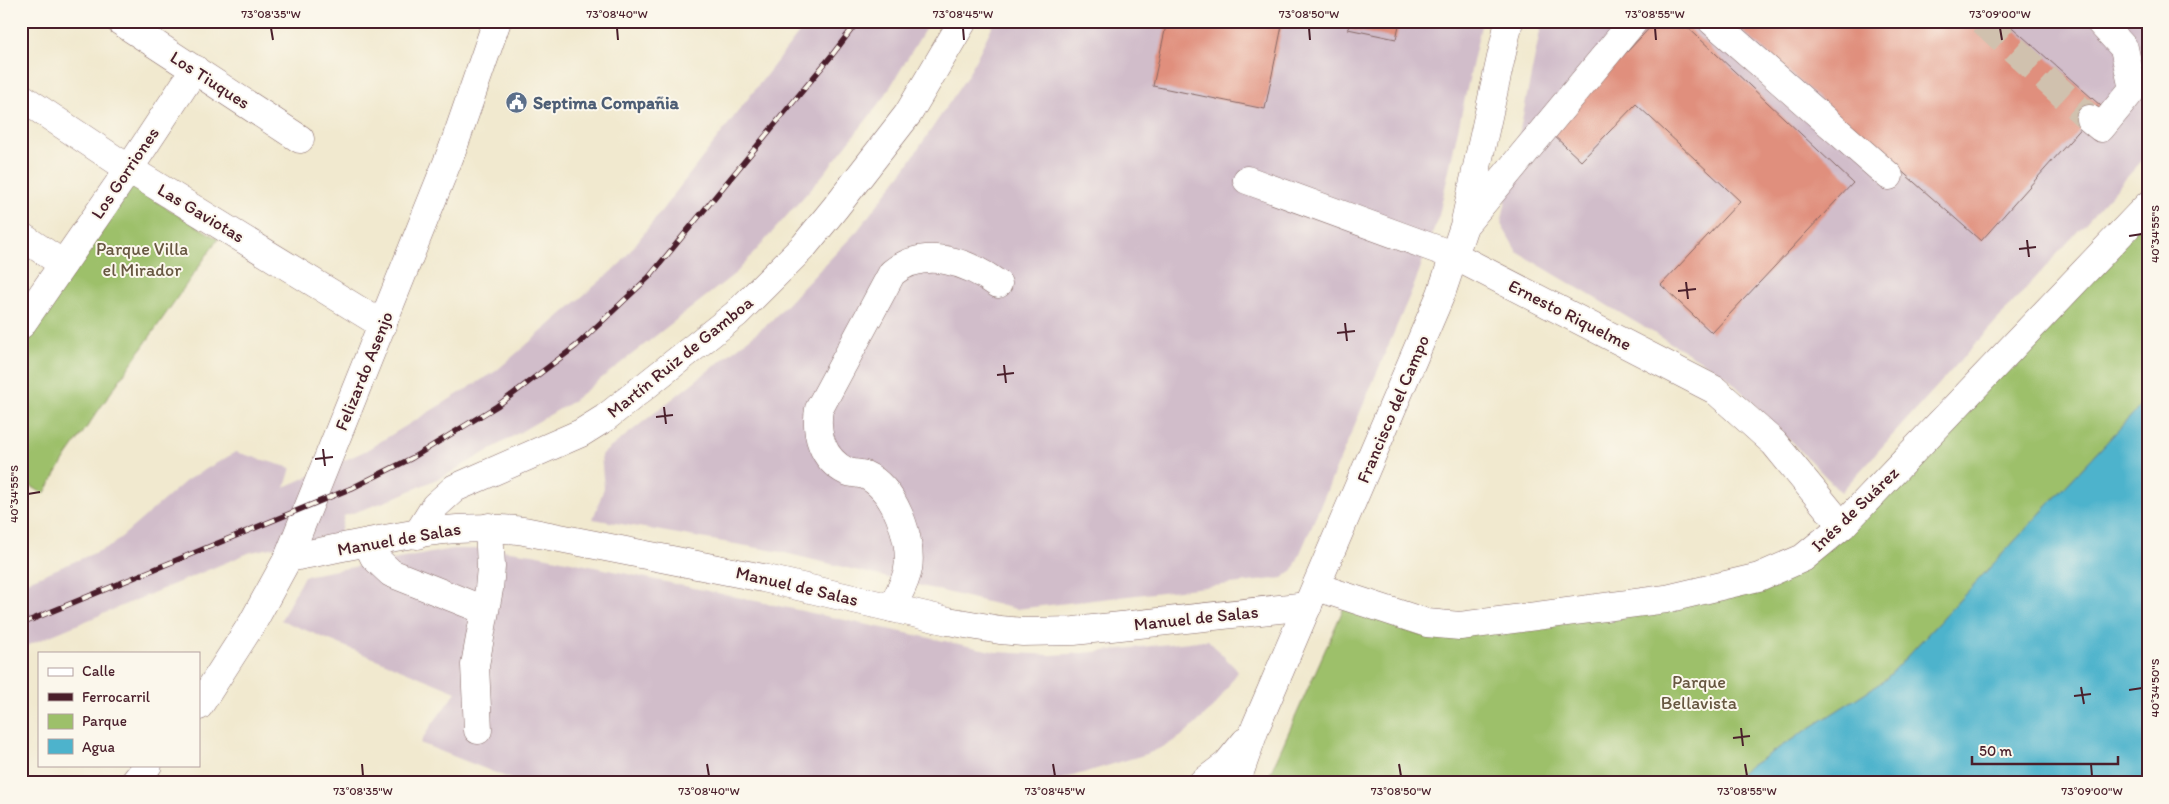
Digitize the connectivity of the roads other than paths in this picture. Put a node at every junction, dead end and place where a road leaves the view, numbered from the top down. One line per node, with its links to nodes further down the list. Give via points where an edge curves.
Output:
1 (120, 21): 8 (street, Los Tiuques)
2 (497, 21): 22 (street, Felizardo Asenjo, via 453,148)
3 (963, 21): 25 (street, Martín Ruiz de Gamboa, via 912,107 847,192 804,246 736,314 605,418 581,433 455,488 435,506)
4 (1508, 21): 16 (street, Francisco del Campo)
5 (1634, 21): 16 (street)
6 (1712, 21): 13 (street)
7 (2100, 21): 10 (street, via 2124,48 2133,89 2101,128)
8 (195, 69): 11 (street, Los Tiuques); 12 (street, Los Gorriones)
9 (21, 97): 12 (street, Las Gaviotas)
10 (2090, 119)
11 (300, 139)
12 (129, 169): 19 (street, Los Gorriones); 22 (street, Las Gaviotas)
13 (1889, 176)
14 (1247, 180): 18 (street, Ernesto Riquelme)
15 (2148, 205): 23 (street, Inés de Suárez)
16 (1464, 226): 18 (street, Francisco del Campo)
17 (21, 236): 19 (street)
18 (1455, 256): 23 (street, Ernesto Riquelme, via 1715,390 1774,443); 28 (street, Francisco del Campo)
19 (63, 264): 21 (street, Los Gorriones)
20 (998, 284): 29 (street, via 973,268 944,260 920,259 901,266 892,273 819,409 818,429 826,454 839,466 865,475 876,484 894,505 905,529 908,569)
21 (21, 325)
22 (383, 325): 27 (street, Felizardo Asenjo)
23 (1842, 526): 28 (street, Inés de Suárez, via 1803,558 1759,577 1666,599 1460,626 1427,623)
24 (489, 527): 25 (street, Manuel de Salas); 29 (street, Manuel de Salas, via 763,578); 30 (street, via 491,567)
25 (417, 534): 26 (street, Manuel de Salas)
26 (367, 543): 27 (street, Manuel de Salas); 30 (street, via 374,557 391,573)
27 (288, 558): 31 (street, Felizardo Asenjo, via 253,622)
28 (1313, 597): 29 (street, Manuel de Salas, via 1047,632 993,629); 32 (street, Francisco del Campo)
29 (892, 608)
30 (484, 610): 33 (street, via 475,666)
31 (200, 704)
32 (1256, 726): 36 (street, via 1227,764); 37 (street, Francisco del Campo)
33 (478, 730)
34 (147, 766): 35 (street)
35 (134, 783)
36 (1202, 783)
37 (1236, 783)

